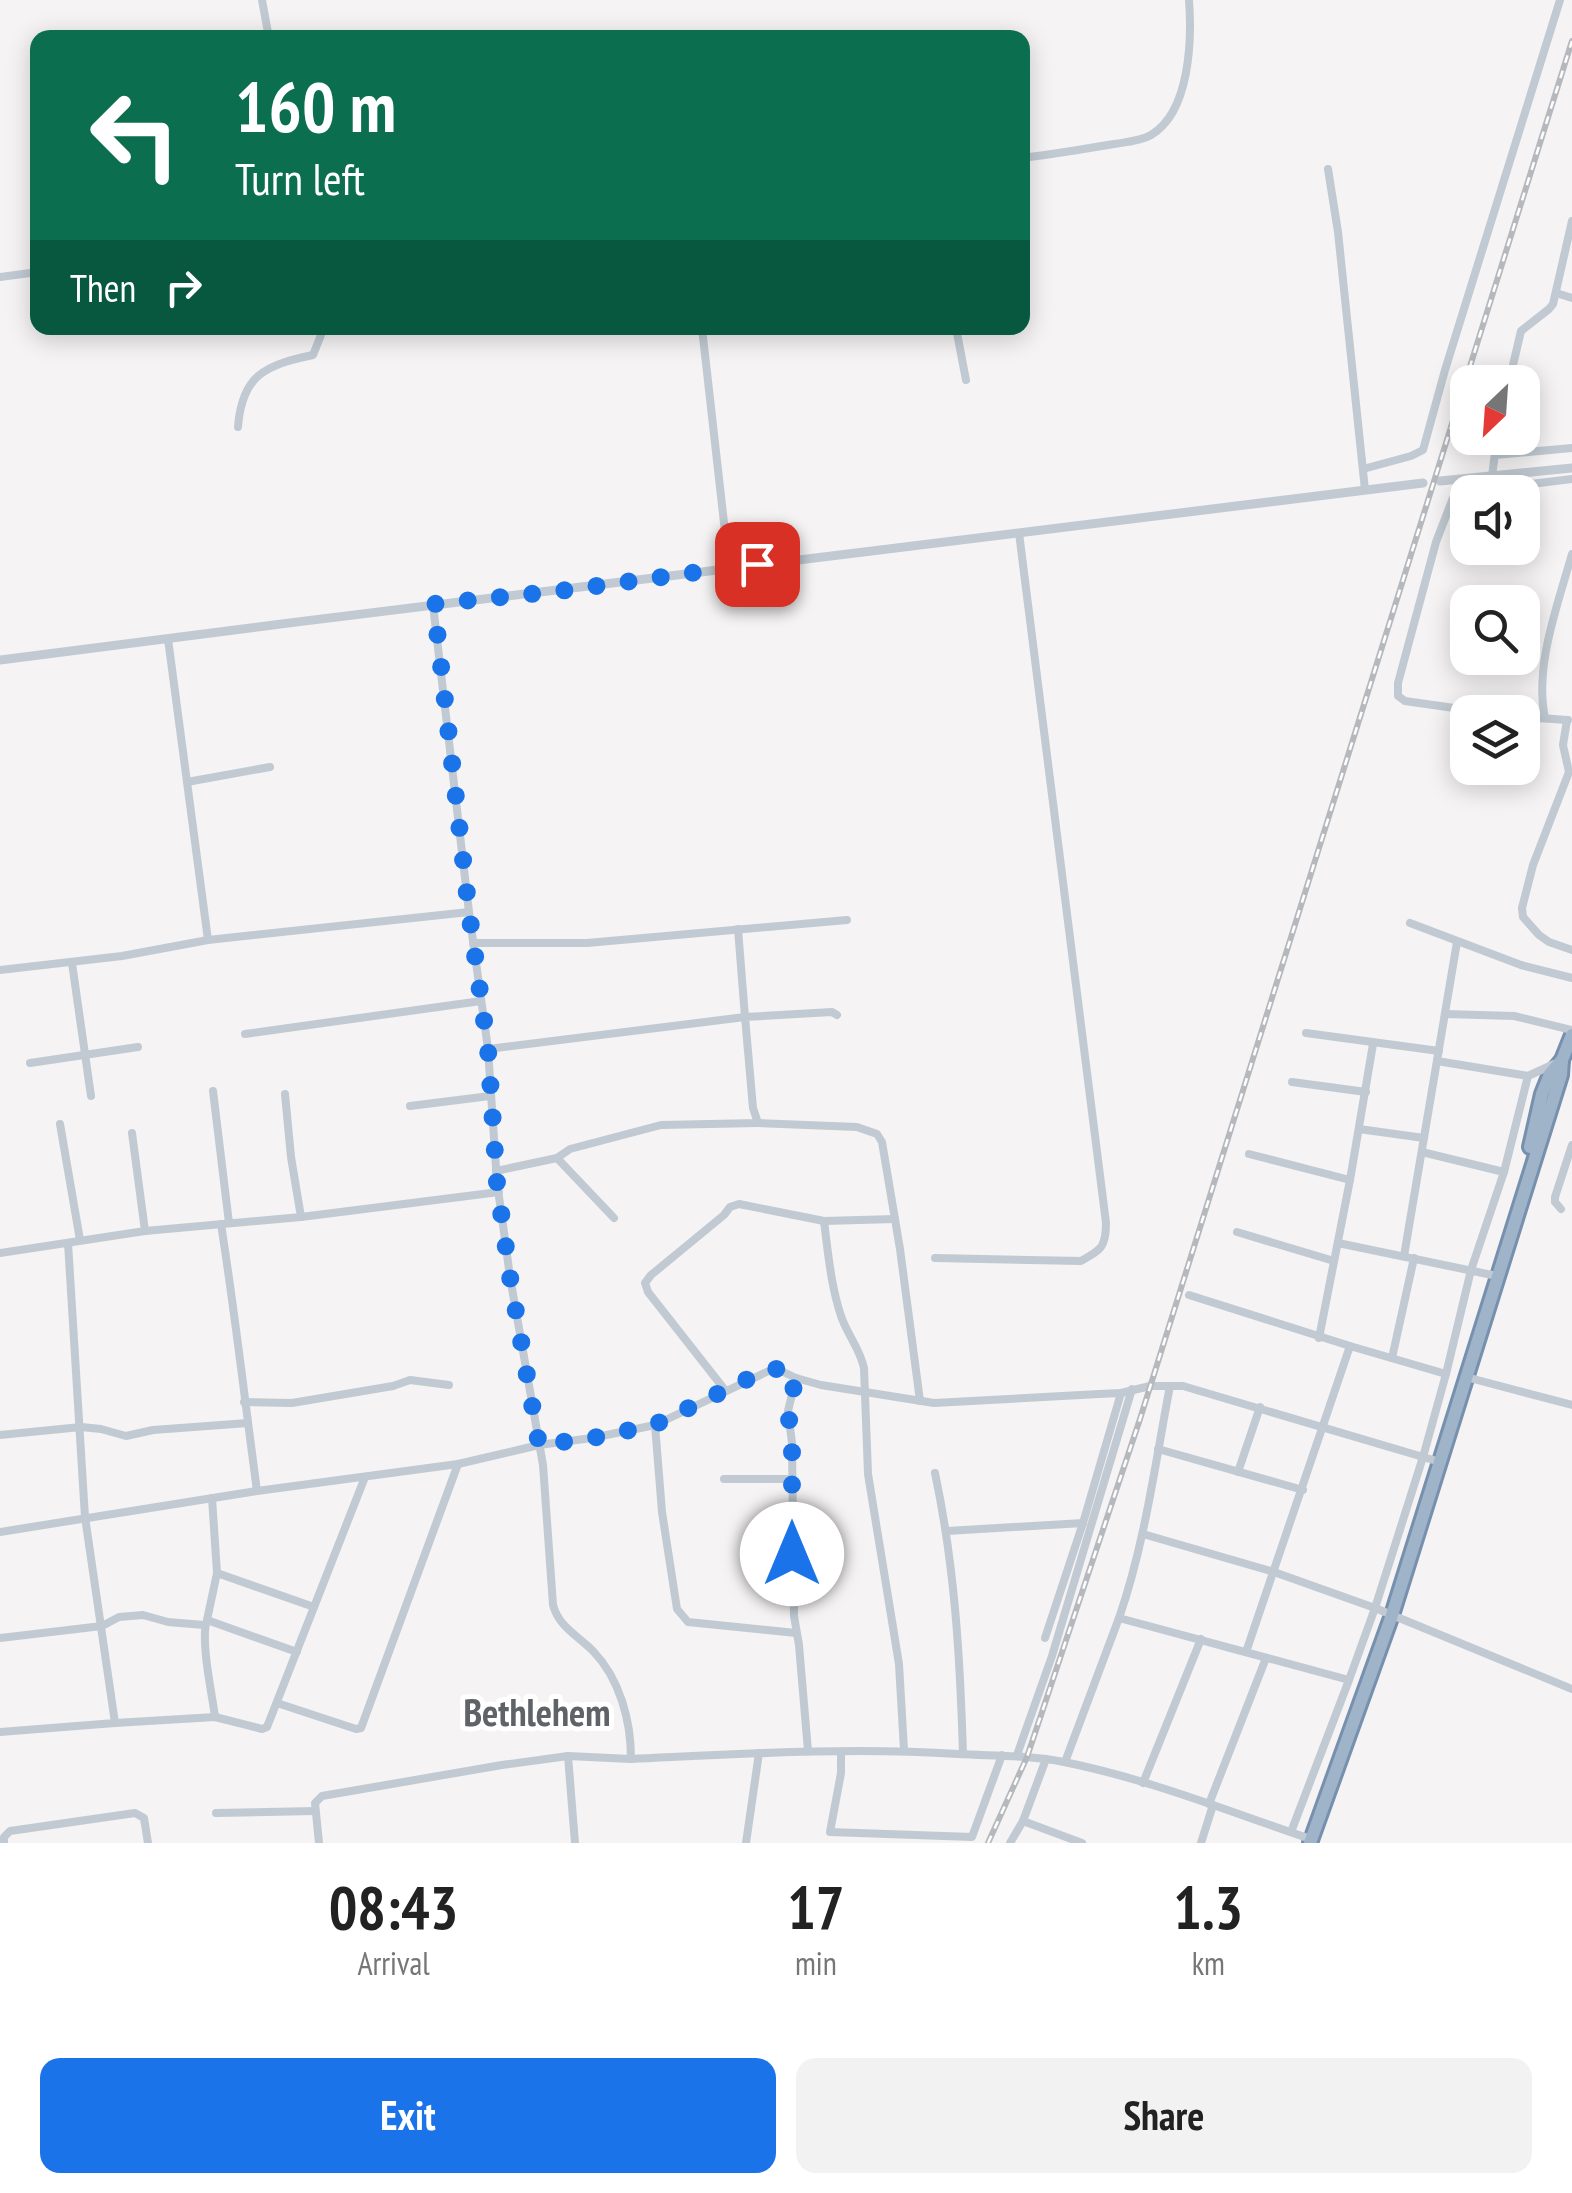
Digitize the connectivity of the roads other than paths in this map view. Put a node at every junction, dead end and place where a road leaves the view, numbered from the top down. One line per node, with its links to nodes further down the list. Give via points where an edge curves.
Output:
1 (262, 0): 4 (street)
2 (1190, 0): 5 (street, via 1187,70 1166,124 1148,138)
3 (1560, 0): 23 (street, via 1423,450)
4 (268, 30)
5 (1030, 157)
6 (1328, 169): 23 (street)
7 (1572, 221): 8 (street)
8 (1569, 249): 11 (street)
9 (30, 273): 10 (street)
10 (0, 277)
11 (1556, 294): 12 (street); 16 (street, via 1550,310 1520,331)
12 (1572, 298)
13 (321, 335): 18 (street, via 312,355 260,373 240,404)
14 (703, 335): 33 (street)
15 (957, 335): 17 (street)
16 (1513, 365)
17 (966, 380)
18 (238, 428)
19 (1572, 448): 20 (street)
20 (1540, 451)
21 (1494, 455): 24 (street)
22 (1572, 468): 25 (street)
23 (1363, 469): 30 (street)
24 (1492, 475)
25 (1502, 475)
26 (1572, 479): 37 (street, via 1467,490 1454,498 1398,683 1405,701)
27 (1450, 480): 28 (street)
28 (1440, 481)
29 (1423, 484): 30 (street)
30 (1365, 490): 31 (street)
31 (1019, 532): 33 (street); 105 (street, via 1106,1238 1100,1251 1080,1261)
32 (1572, 554): 39 (street, via 1549,636)
33 (729, 567): 34 (street)
34 (434, 604): 35 (street); 43 (street)
35 (168, 639): 36 (street); 42 (street)
36 (0, 660)
37 (1450, 707)
38 (1540, 718): 39 (street)
39 (1545, 718): 40 (street)
40 (1569, 721): 50 (street, via 1563,745 1569,772 1522,908 1539,935)
41 (270, 766): 42 (street)
42 (187, 782): 47 (street)
43 (469, 912): 47 (street); 49 (street)
44 (848, 920): 46 (street)
45 (1410, 923): 48 (street)
46 (738, 929): 49 (street, via 587,943); 57 (street)
47 (208, 940): 51 (street)
48 (1457, 942): 53 (street); 55 (street)
49 (473, 943): 54 (street)
50 (1572, 950)
51 (72, 963): 52 (street); 64 (street)
52 (0, 970)
53 (1572, 978)
54 (481, 1001): 60 (street); 63 (street)
55 (1445, 1014): 59 (street, via 1514,1016); 65 (street)
56 (837, 1015): 57 (street)
57 (746, 1017): 63 (street); 77 (street)
58 (1306, 1032): 61 (street)
59 (1572, 1033): 67 (highway)
60 (246, 1034)
61 (1373, 1044): 65 (street); 72 (street)
62 (138, 1046): 64 (street)
63 (488, 1049): 75 (street)
64 (85, 1056): 66 (street); 74 (street)
65 (1438, 1056): 68 (street); 81 (street)
66 (30, 1063)
67 (1561, 1068): 68 (street); 70 (street); 87 (highway, via 1550,1074 1542,1094)
68 (1528, 1076): 86 (street)
69 (1292, 1082): 72 (street)
70 (1572, 1086)
71 (213, 1091): 97 (street)
72 (1366, 1092): 79 (street)
73 (285, 1094): 93 (street)
74 (91, 1096)
75 (490, 1096): 76 (street); 88 (street)
76 (410, 1106)
77 (758, 1123): 85 (street, via 661,1125 570,1148); 95 (street, via 858,1127 876,1134)
78 (60, 1124): 100 (street)
79 (1359, 1129): 81 (street); 90 (street)
80 (132, 1133): 98 (street)
81 (1424, 1138): 83 (street)
82 (1572, 1145): 92 (street, via 1555,1202)
83 (1422, 1152): 89 (street); 104 (street)
84 (1249, 1154): 90 (street)
85 (557, 1158): 88 (street); 94 (street)
86 (1508, 1159): 87 (street); 89 (street)
87 (1532, 1164): 109 (highway)
88 (496, 1172): 91 (street)
89 (1504, 1172): 108 (street)
90 (1350, 1180): 102 (street)
91 (498, 1192): 93 (street); 132 (street)
92 (1566, 1212)
93 (300, 1217): 97 (street)
94 (614, 1218)
95 (894, 1219): 96 (street); 123 (street)
96 (824, 1221): 120 (street, via 730,1207 645,1283); 121 (street, via 841,1316 862,1358)
97 (225, 1224): 98 (street); 124 (street)
98 (145, 1231): 100 (street)
99 (1237, 1232): 107 (street)
100 (80, 1240): 101 (street)
101 (68, 1243): 103 (street); 130 (street)
102 (1338, 1243): 104 (street); 107 (street)
103 (0, 1253)
104 (1404, 1256): 106 (street)
105 (935, 1258)
106 (1414, 1258): 108 (street); 113 (street)
107 (1334, 1260): 111 (street)
108 (1471, 1270): 109 (street); 114 (street)
109 (1496, 1276): 115 (highway)
110 (1189, 1294): 111 (street)
111 (1320, 1338): 112 (street)
112 (1350, 1346): 113 (street); 129 (street)
113 (1392, 1358): 114 (street)
114 (1446, 1374): 134 (street)
115 (1466, 1377): 126 (street); 135 (highway)
116 (796, 1378): 120 (street, via 775,1368); 121 (street); 141 (street, via 788,1411)
117 (450, 1385): 124 (street, via 410,1380 292,1403)
118 (1170, 1386): 119 (street); 125 (street); 133 (street)
119 (1132, 1389): 122 (street); 177 (street)
120 (724, 1390): 128 (street)
121 (864, 1392): 123 (street); 171 (street, via 868,1474 900,1664)
122 (1121, 1392): 123 (street); 146 (street)
123 (920, 1401)
124 (244, 1402): 127 (street)
125 (1260, 1406): 129 (street); 137 (street)
126 (1572, 1406)
127 (248, 1423): 130 (street, via 126,1436); 143 (street)
128 (654, 1425): 132 (street); 158 (street, via 681,1616)
129 (1324, 1426): 134 (street); 142 (street)
130 (81, 1428): 131 (street); 145 (street)
131 (0, 1435)
132 (539, 1445): 136 (street); 179 (street, via 552,1605 559,1622 610,1674 631,1731)
133 (1158, 1450): 137 (street); 149 (street)
134 (1423, 1457): 135 (street); 153 (street)
135 (1440, 1462): 154 (highway)
136 (458, 1464): 139 (street); 167 (street, via 362,1728)
137 (1238, 1472): 142 (street)
138 (935, 1473): 147 (street)
139 (365, 1477): 143 (street); 152 (street)
140 (724, 1479): 141 (street)
141 (792, 1479): 158 (street)
142 (1302, 1490): 151 (street)
143 (257, 1491): 144 (street)
144 (212, 1498): 145 (street); 150 (street)
145 (85, 1517): 148 (street); 157 (street)
146 (1083, 1523): 147 (street); 160 (street)
147 (947, 1531): 175 (street)
148 (0, 1532)
149 (1142, 1534): 151 (street); 155 (street)
150 (217, 1572): 152 (street); 156 (street)
151 (1274, 1572): 153 (street); 163 (street)
152 (314, 1607): 162 (street)
153 (1374, 1608): 154 (street); 165 (street)
154 (1392, 1614): 166 (street); 190 (highway)
155 (1119, 1618): 161 (street); 181 (street)
156 (206, 1622): 157 (street, via 142,1615); 162 (street); 168 (street)
157 (102, 1626): 159 (street); 169 (street)
158 (796, 1633): 172 (street)
159 (0, 1638)
160 (1045, 1638)
161 (1201, 1639): 163 (street); 182 (street)
162 (297, 1652): 167 (street)
163 (1246, 1652): 164 (street)
164 (1266, 1658): 165 (street); 183 (street)
165 (1349, 1680): 188 (street)
166 (1572, 1688)
167 (277, 1703): 168 (street, via 262,1729)
168 (215, 1717): 169 (street)
169 (114, 1723): 170 (street)
170 (0, 1732)
171 (904, 1750): 173 (street); 175 (street)
172 (808, 1751): 173 (street); 174 (street)
173 (841, 1752): 187 (street)
174 (759, 1753): 179 (street); 195 (street)
175 (964, 1754): 176 (street)
176 (1002, 1755): 177 (street); 189 (street)
177 (1017, 1755): 180 (street)
178 (568, 1756): 179 (street); 184 (street, via 322,1796); 194 (street)
179 (630, 1759)
180 (1046, 1760): 181 (street); 186 (street)
181 (1065, 1762): 182 (street)
182 (1143, 1783): 183 (street)
183 (1211, 1805): 188 (street); 199 (street)
184 (315, 1811): 185 (street); 193 (street)
185 (216, 1813)
186 (1024, 1821): 197 (street); 198 (street)
187 (830, 1832): 189 (street); 196 (street)
188 (1291, 1832): 190 (street)
189 (971, 1840)
190 (1311, 1841)
191 (4, 1843): 192 (street, via 10,1830 135,1812 144,1818)
192 (148, 1843)
193 (319, 1843)
194 (575, 1843)
195 (746, 1843)
196 (828, 1843)
197 (1010, 1843)
198 (1082, 1843)
199 (1201, 1843)

